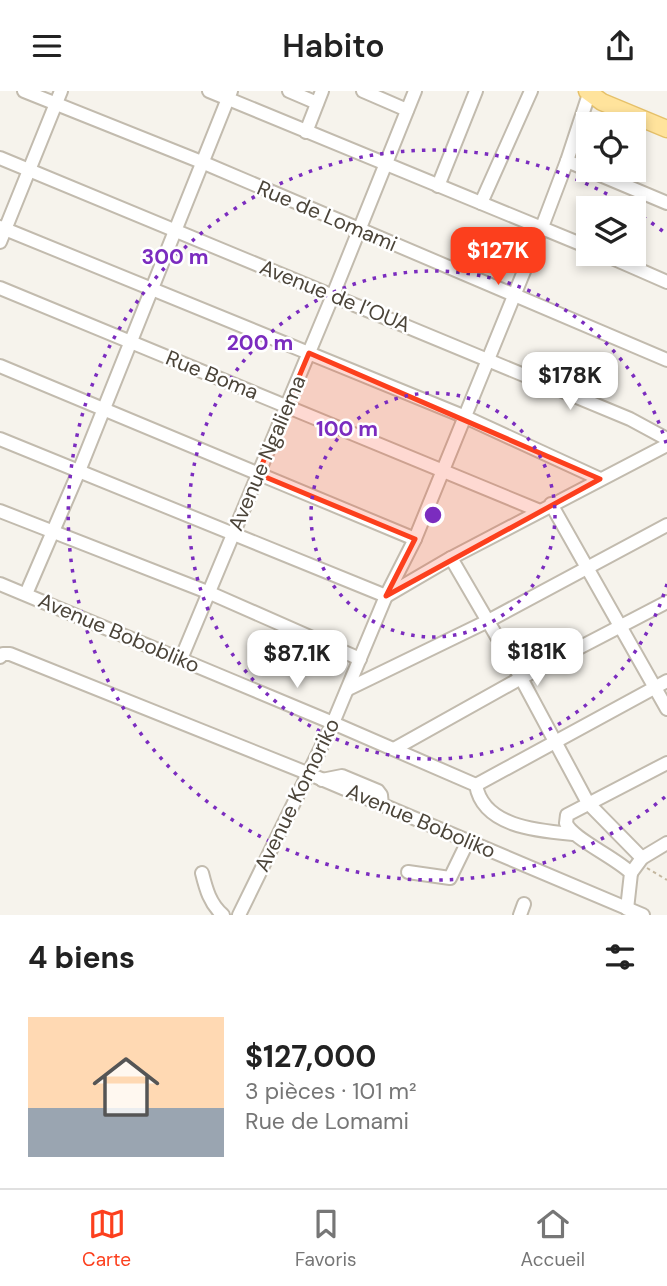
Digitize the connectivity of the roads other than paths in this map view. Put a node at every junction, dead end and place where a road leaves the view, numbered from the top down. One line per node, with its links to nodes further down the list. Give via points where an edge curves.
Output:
1 (24, 91): 12 (street, Rue de Lomami)
2 (61, 91): 12 (street)
3 (209, 91): 10 (street)
4 (289, 91): 11 (street)
5 (363, 91): 13 (street)
6 (415, 91): 13 (street, Avenue Ngaliema)
7 (476, 91): 21 (street)
8 (531, 91): 22 (street)
9 (589, 92): 14 (main road, via 612,107); 17 (street, Avenue Komoriko)
10 (229, 95): 15 (street); 18 (street)
11 (320, 97): 15 (street)
12 (55, 104): 18 (street, Rue de Lomami); 20 (street)
13 (408, 110): 19 (street, Avenue Ngaliema)
14 (667, 129)
15 (306, 132): 19 (street)
16 (0, 158): 20 (street, Avenue de l’OUA)
17 (568, 161): 23 (street); 24 (street, Avenue Komoriko)
18 (204, 163): 26 (street, Rue de Lomami); 27 (street)
19 (386, 163): 21 (street); 26 (street, Avenue Ngaliema)
20 (30, 171): 25 (street); 27 (street, Avenue de l’OUA)
21 (438, 186): 22 (street)
22 (481, 202): 24 (street)
23 (667, 203)
24 (542, 227): 29 (street); 35 (street, Avenue Komoriko)
25 (3, 228): 28 (street); 33 (street)
26 (359, 229): 34 (street, Avenue Ngaliema); 35 (street, Rue de Lomami)
27 (176, 231): 33 (street); 34 (street, Avenue de l’OUA)
28 (0, 242)
29 (576, 242)
30 (630, 266): 31 (street)
31 (667, 282)
32 (0, 288): 36 (street, Rue Boma)
33 (152, 289): 36 (street); 37 (street)
34 (333, 295): 37 (street, Avenue Ngaliema); 38 (street, Avenue de l’OUA)
35 (513, 296): 38 (street, Avenue Komoriko); 39 (street, Rue de Lomami)
36 (131, 342): 41 (street, Rue Boma); 42 (street)
37 (309, 353): 41 (street, Avenue Ngaliema); 43 (street)
38 (488, 360): 43 (street, Avenue Komoriko); 45 (street, Avenue de l’OUA)
39 (667, 360)
40 (0, 366): 42 (street)
41 (287, 406): 47 (street, Rue Boma); 49 (street, Avenue Ngaliema)
42 (103, 409): 48 (street); 49 (street)
43 (463, 416): 47 (street, Avenue Komoriko); 50 (street)
44 (0, 439): 48 (street)
45 (667, 439)
46 (667, 445): 50 (street)
47 (442, 470): 51 (street, Rue Boma); 56 (street, Avenue Komoriko)
48 (79, 471): 54 (street); 55 (street)
49 (258, 474): 55 (street, Avenue Ngaliema); 56 (street)
50 (600, 479): 51 (street)
51 (546, 508): 57 (street); 58 (street)
52 (0, 511): 54 (street)
53 (667, 525): 58 (street)
54 (53, 532): 60 (street); 61 (street)
55 (233, 534): 60 (street, Avenue Ngaliema); 62 (street)
56 (415, 539): 62 (street, Avenue Komoriko)
57 (452, 558): 62 (street); 64 (street)
58 (587, 567): 64 (street); 65 (street)
59 (0, 584): 61 (street, Avenue Bobobliko)
60 (210, 593): 67 (street, Avenue Ngaliema); 68 (street)
61 (26, 594): 67 (street, Avenue Bobobliko)
62 (386, 596): 68 (street, Avenue Komoriko)
63 (667, 602): 65 (street)
64 (488, 621): 69 (street); 71 (street)
65 (621, 626): 69 (street); 70 (street)
66 (1, 656): 77 (street, Avenue Boboliko, via 10,654)
67 (181, 659): 73 (street, Avenue Bobobliko)
68 (360, 659): 71 (street, Avenue Komoriko)
69 (521, 678): 74 (street); 75 (street)
70 (661, 684): 72 (street); 74 (street)
71 (348, 689): 73 (street, Avenue Komoriko)
72 (667, 709)
73 (333, 723): 75 (street, Avenue Bobobliko); 77 (street, Avenue Komoriko)
74 (555, 740): 78 (street); 79 (street)
75 (394, 749): 78 (street, Avenue Bobobliko)
76 (667, 763): 79 (street)
77 (307, 773): 81 (street, Avenue Boboliko); 88 (street, Avenue Komoriko)
78 (476, 785): 80 (street, via 482,804 497,815 527,828)
79 (588, 803): 80 (street, via 567,815); 83 (street)
80 (573, 834): 83 (street)
81 (468, 841): 84 (street, via 450,879); 86 (street, Avenue Boboliko)
82 (667, 843): 83 (street)
83 (637, 865): 86 (street)
84 (408, 872)
85 (202, 873): 87 (street, via 215,908)
86 (637, 913)
87 (223, 915)
88 (239, 915)

